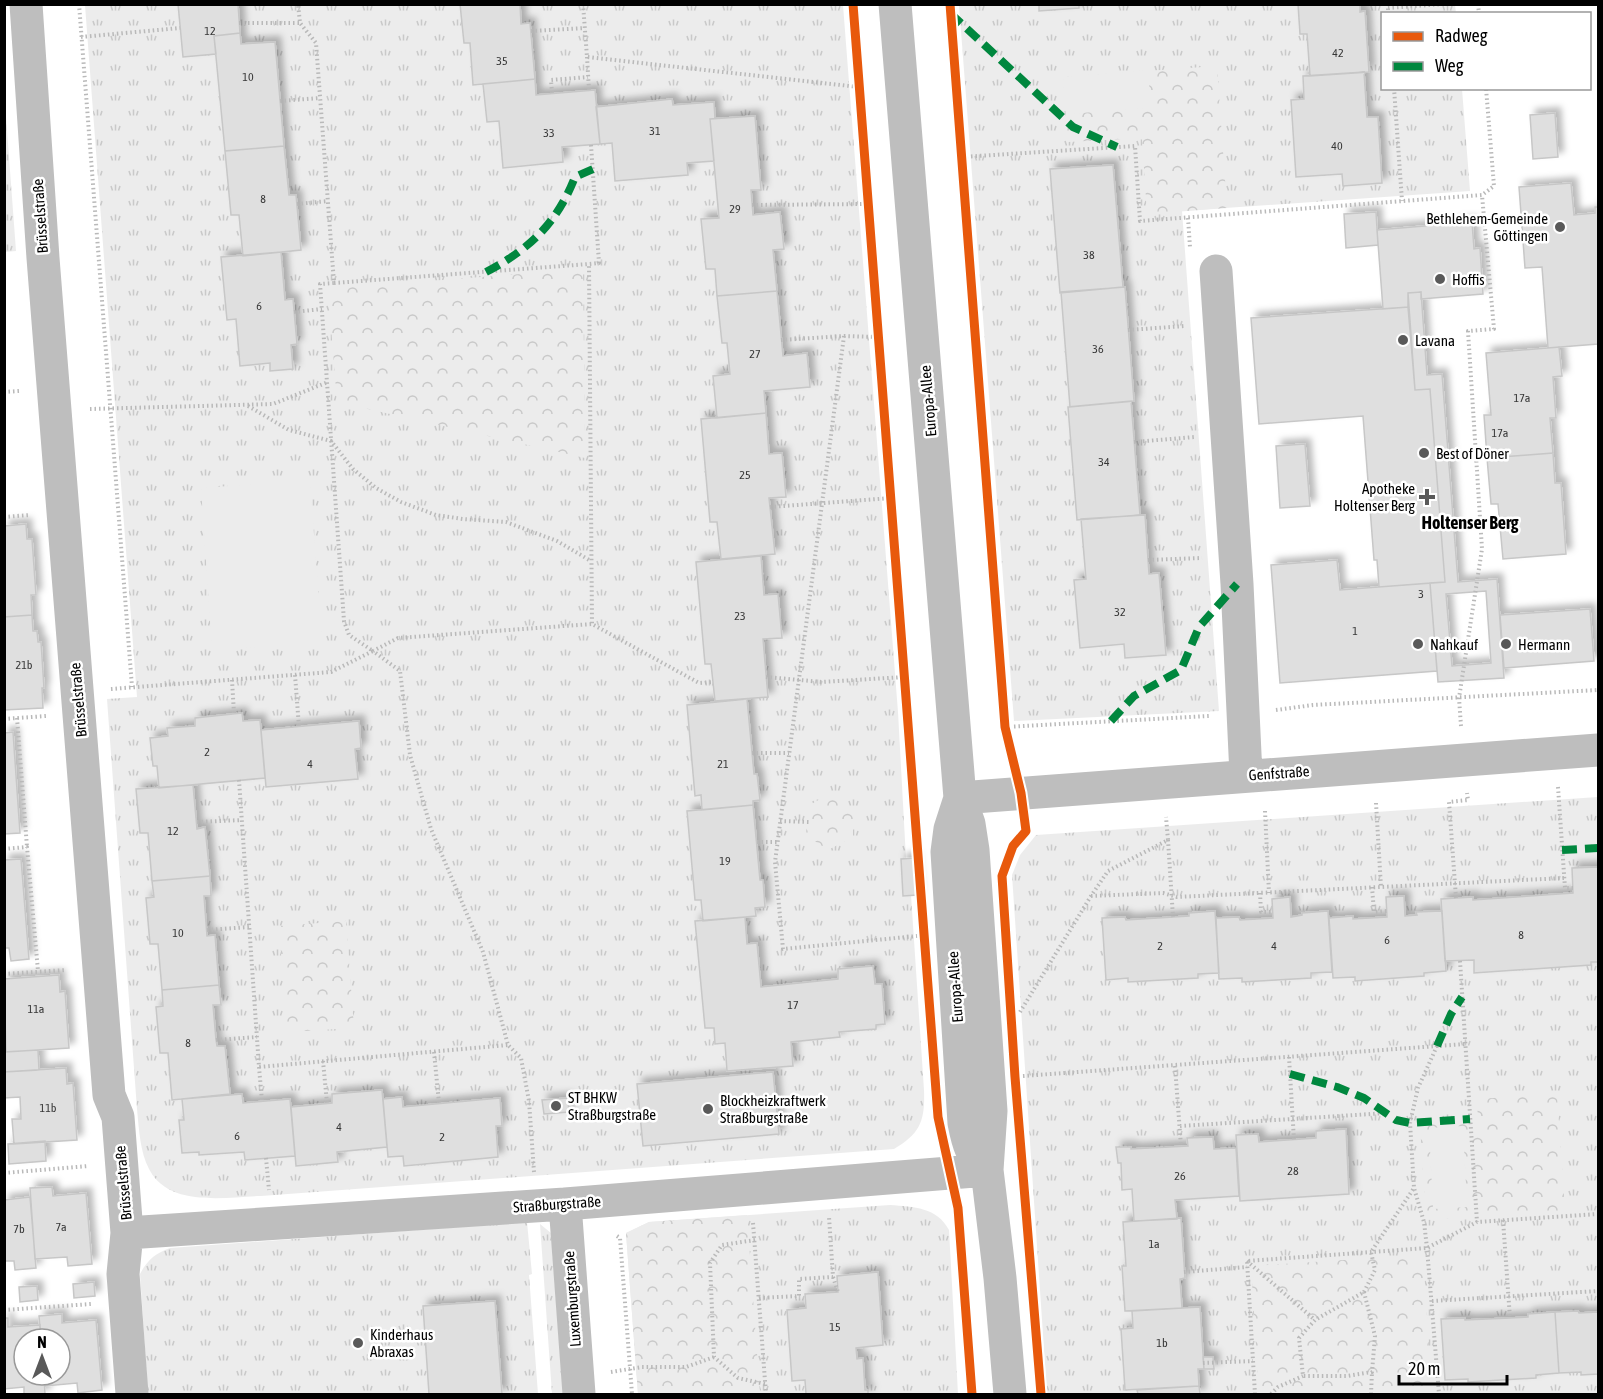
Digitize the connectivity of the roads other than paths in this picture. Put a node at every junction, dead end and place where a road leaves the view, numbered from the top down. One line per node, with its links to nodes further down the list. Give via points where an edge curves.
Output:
1 (26, 4): 9 (street, Brüsselstraße, via 109,1095 118,1117)
2 (895, 4): 6 (street, Europa-Allee)
3 (1216, 271): 5 (street, via 1243,714)
4 (1599, 750): 5 (street, Genfstraße)
5 (1254, 774): 6 (street, Genfstraße)
6 (960, 798): 7 (street, Europa-Allee, via 973,850 991,1111)
7 (987, 1170): 8 (street, Straßburgstraße); 12 (street, Europa-Allee)
8 (550, 1205): 9 (street, Straßburgstraße); 10 (street, Luxemburgstraße)
9 (127, 1233): 11 (street, Brüsselstraße, via 123,1274)
10 (578, 1386)
11 (132, 1395)
12 (1010, 1395)

